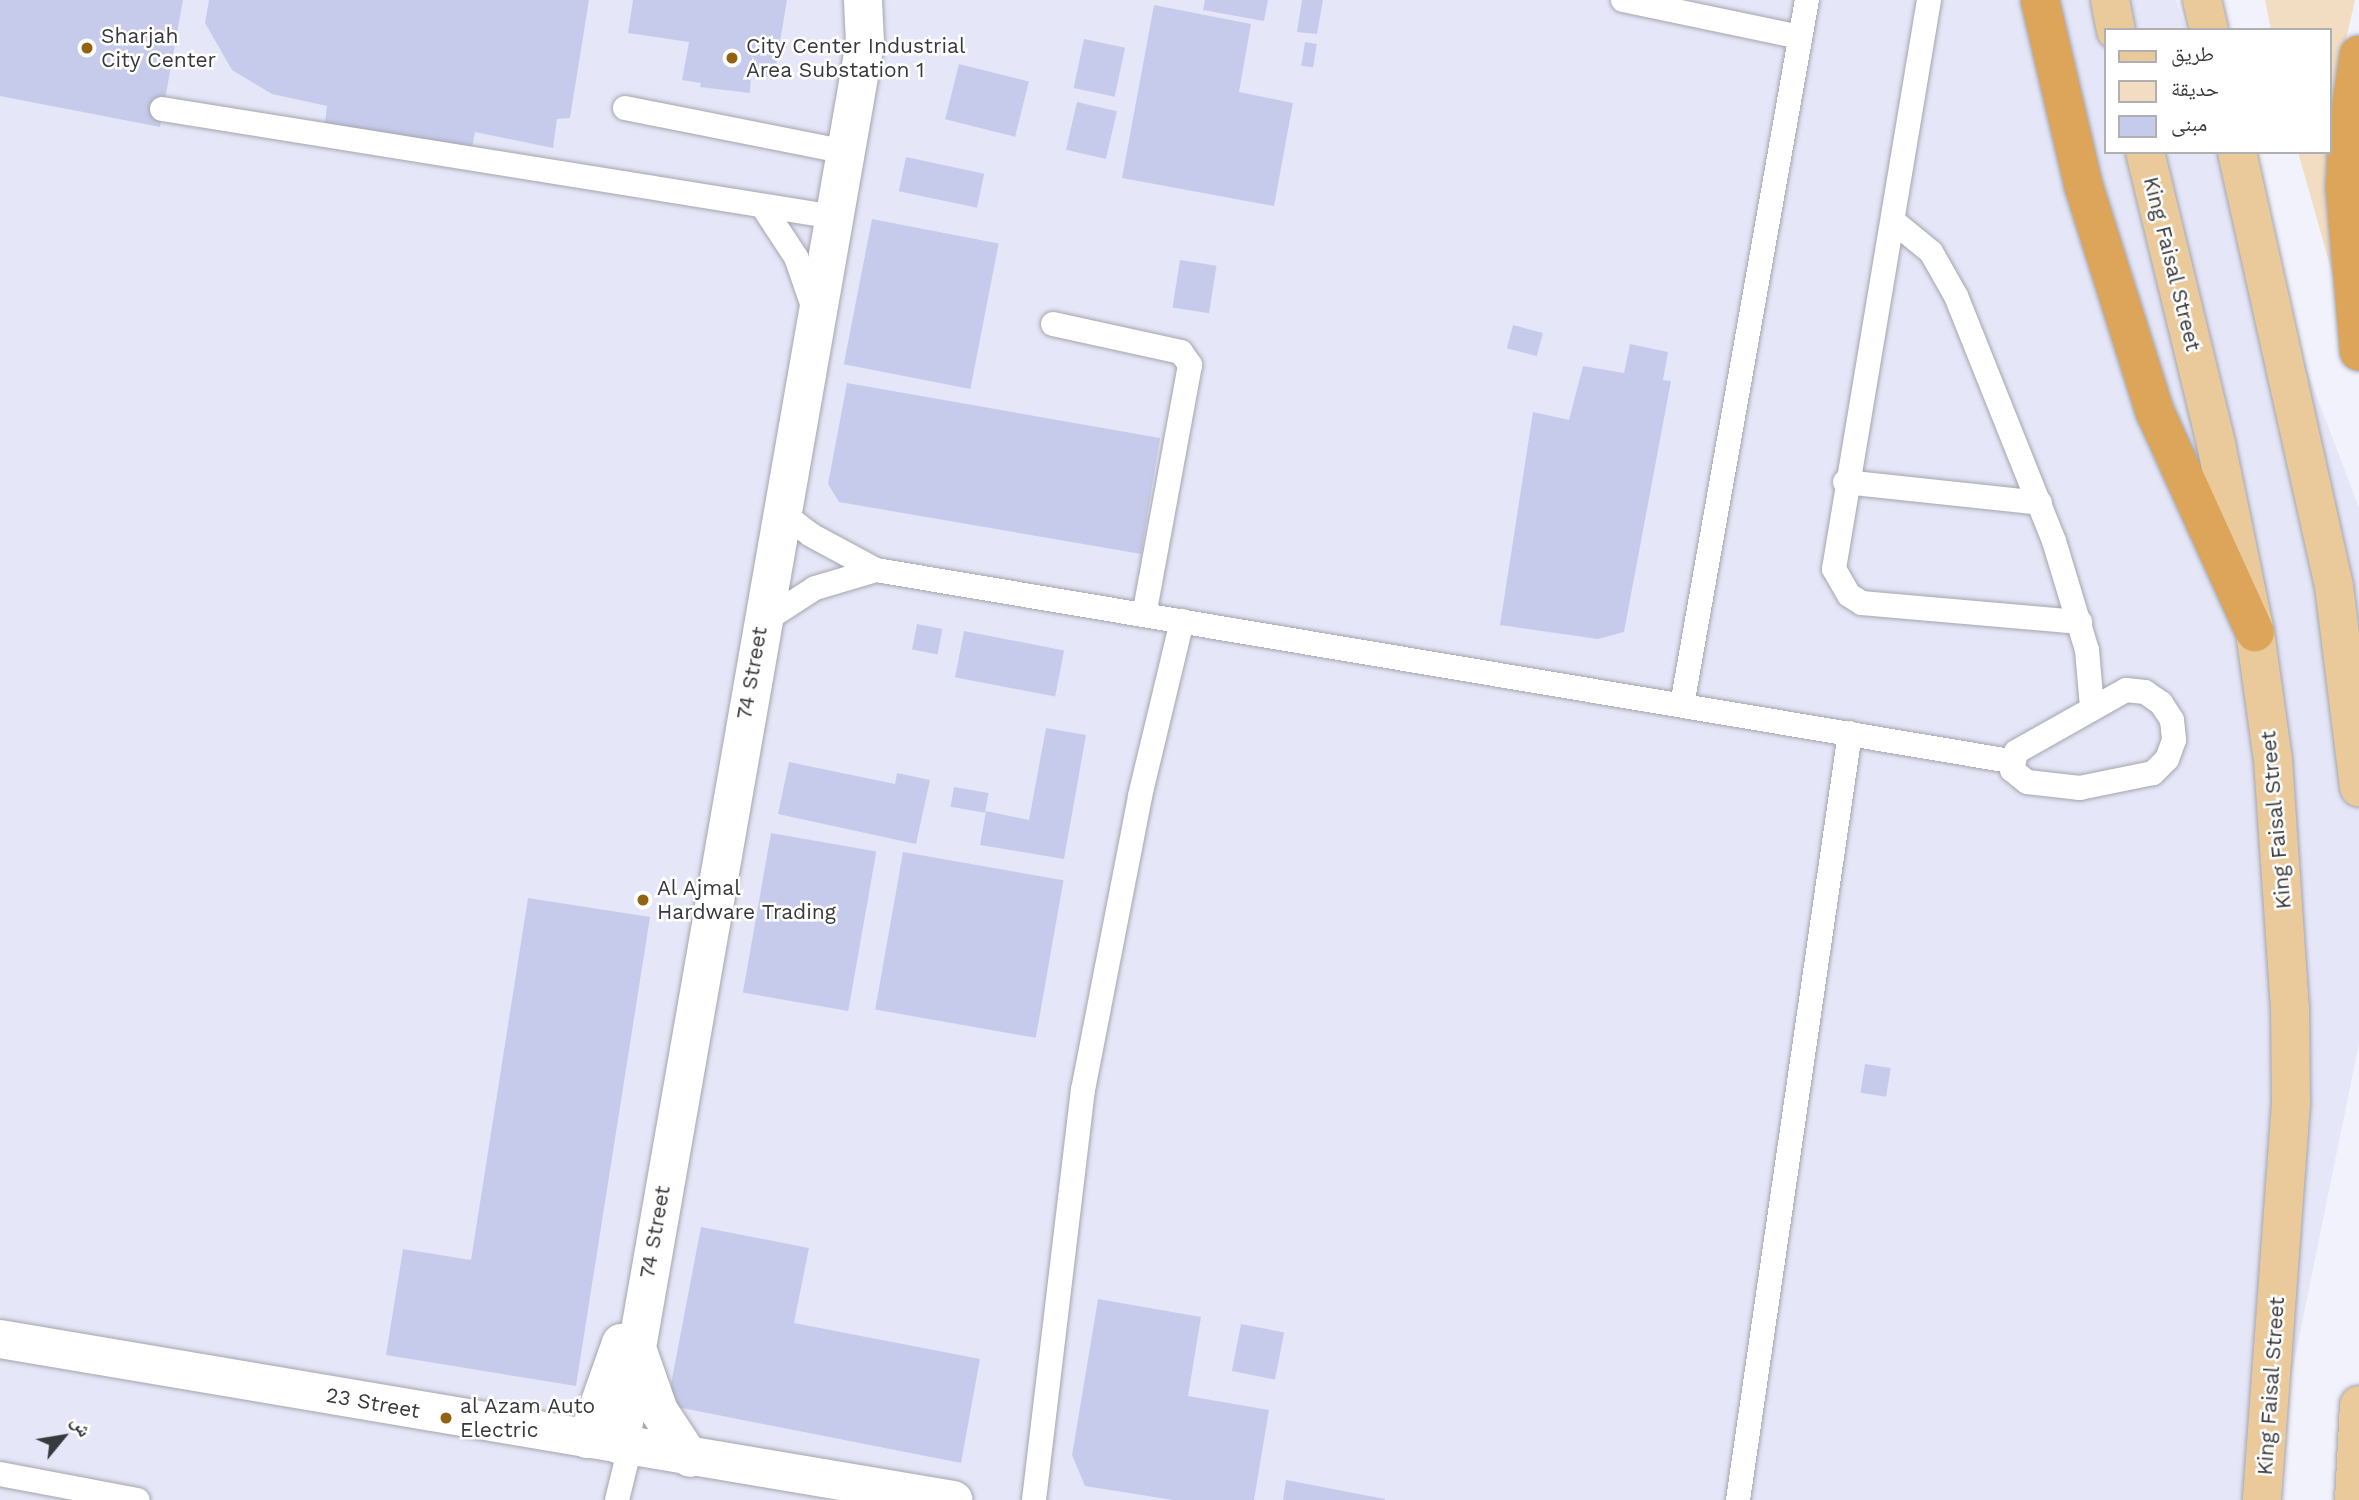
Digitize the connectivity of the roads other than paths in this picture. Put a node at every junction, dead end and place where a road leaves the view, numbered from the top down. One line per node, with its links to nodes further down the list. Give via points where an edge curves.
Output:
1 (863, 0): 12 (street, 74 Street)
2 (885, 0): 12 (street, 74 Street)
3 (1623, 0): 11 (lane)
4 (1807, 0): 11 (lane)
5 (1929, 0): 21 (lane)
6 (2040, 0): 33 (highway, via 2083,184 2155,412)
7 (2110, 0): 9 (main road)
8 (2202, 0): 10 (main road)
9 (2116, 28)
10 (2209, 28)
11 (1800, 37): 34 (lane)
12 (865, 43): 16 (street, 74 Street)
13 (2359, 55): 24 (highway, via 2345,187)
14 (625, 108): 16 (lane)
15 (162, 109): 19 (lane)
16 (847, 152): 20 (street, 74 Street)
17 (2145, 154): 33 (main road, King Faisal Street, via 2216,444)
18 (2237, 154): 38 (main road, via 2334,586)
19 (763, 207): 20 (lane); 22 (lane, via 796,257)
20 (835, 217): 22 (street, 74 Street)
21 (1893, 221): 25 (lane); 26 (lane, via 1922,244 1945,273)
22 (816, 313): 27 (street, 74 Street)
23 (1053, 324): 29 (lane, via 1181,352 1190,365)
24 (2359, 351)
25 (1845, 482): 26 (lane); 31 (lane, via 1834,569 1849,596 1877,606)
26 (2039, 503): 31 (lane)
27 (782, 513): 28 (lane, via 811,535); 32 (street, 74 Street)
28 (876, 570): 29 (lane); 32 (lane, via 815,589)
29 (1144, 615): 30 (lane)
30 (1182, 621): 34 (lane); 49 (lane, via 1137,808 1083,1090)
31 (2080, 622): 35 (lane)
32 (761, 623): 40 (street, 74 Street, via 642,1304)
33 (2255, 632): 51 (main road, King Faisal Street, via 2273,760 2290,1007 2291,1102)
34 (1682, 705): 36 (lane)
35 (2092, 707): 37 (lane, via 2016,752); 37 (lane, via 2126,690 2145,692 2161,704 2173,730 2167,759 2153,773 2080,788 2027,782 2012,770)
36 (1850, 733): 37 (lane); 50 (lane)
37 (2010, 761)
38 (2359, 787)
39 (0, 1339): 42 (street, 23 Street)
40 (629, 1351): 42 (street, via 575,1402); 43 (street, 74 Street); 44 (street)
41 (2359, 1405): 52 (main road)
42 (535, 1430): 43 (street, 23 Street)
43 (613, 1444): 44 (street, 23 Street); 47 (lane)
44 (690, 1458): 48 (street, 23 Street)
45 (0, 1474): 46 (lane)
46 (138, 1500)
47 (617, 1500)
48 (953, 1500)
49 (1034, 1500)
50 (1738, 1500)
51 (2262, 1500)
52 (2354, 1500)

